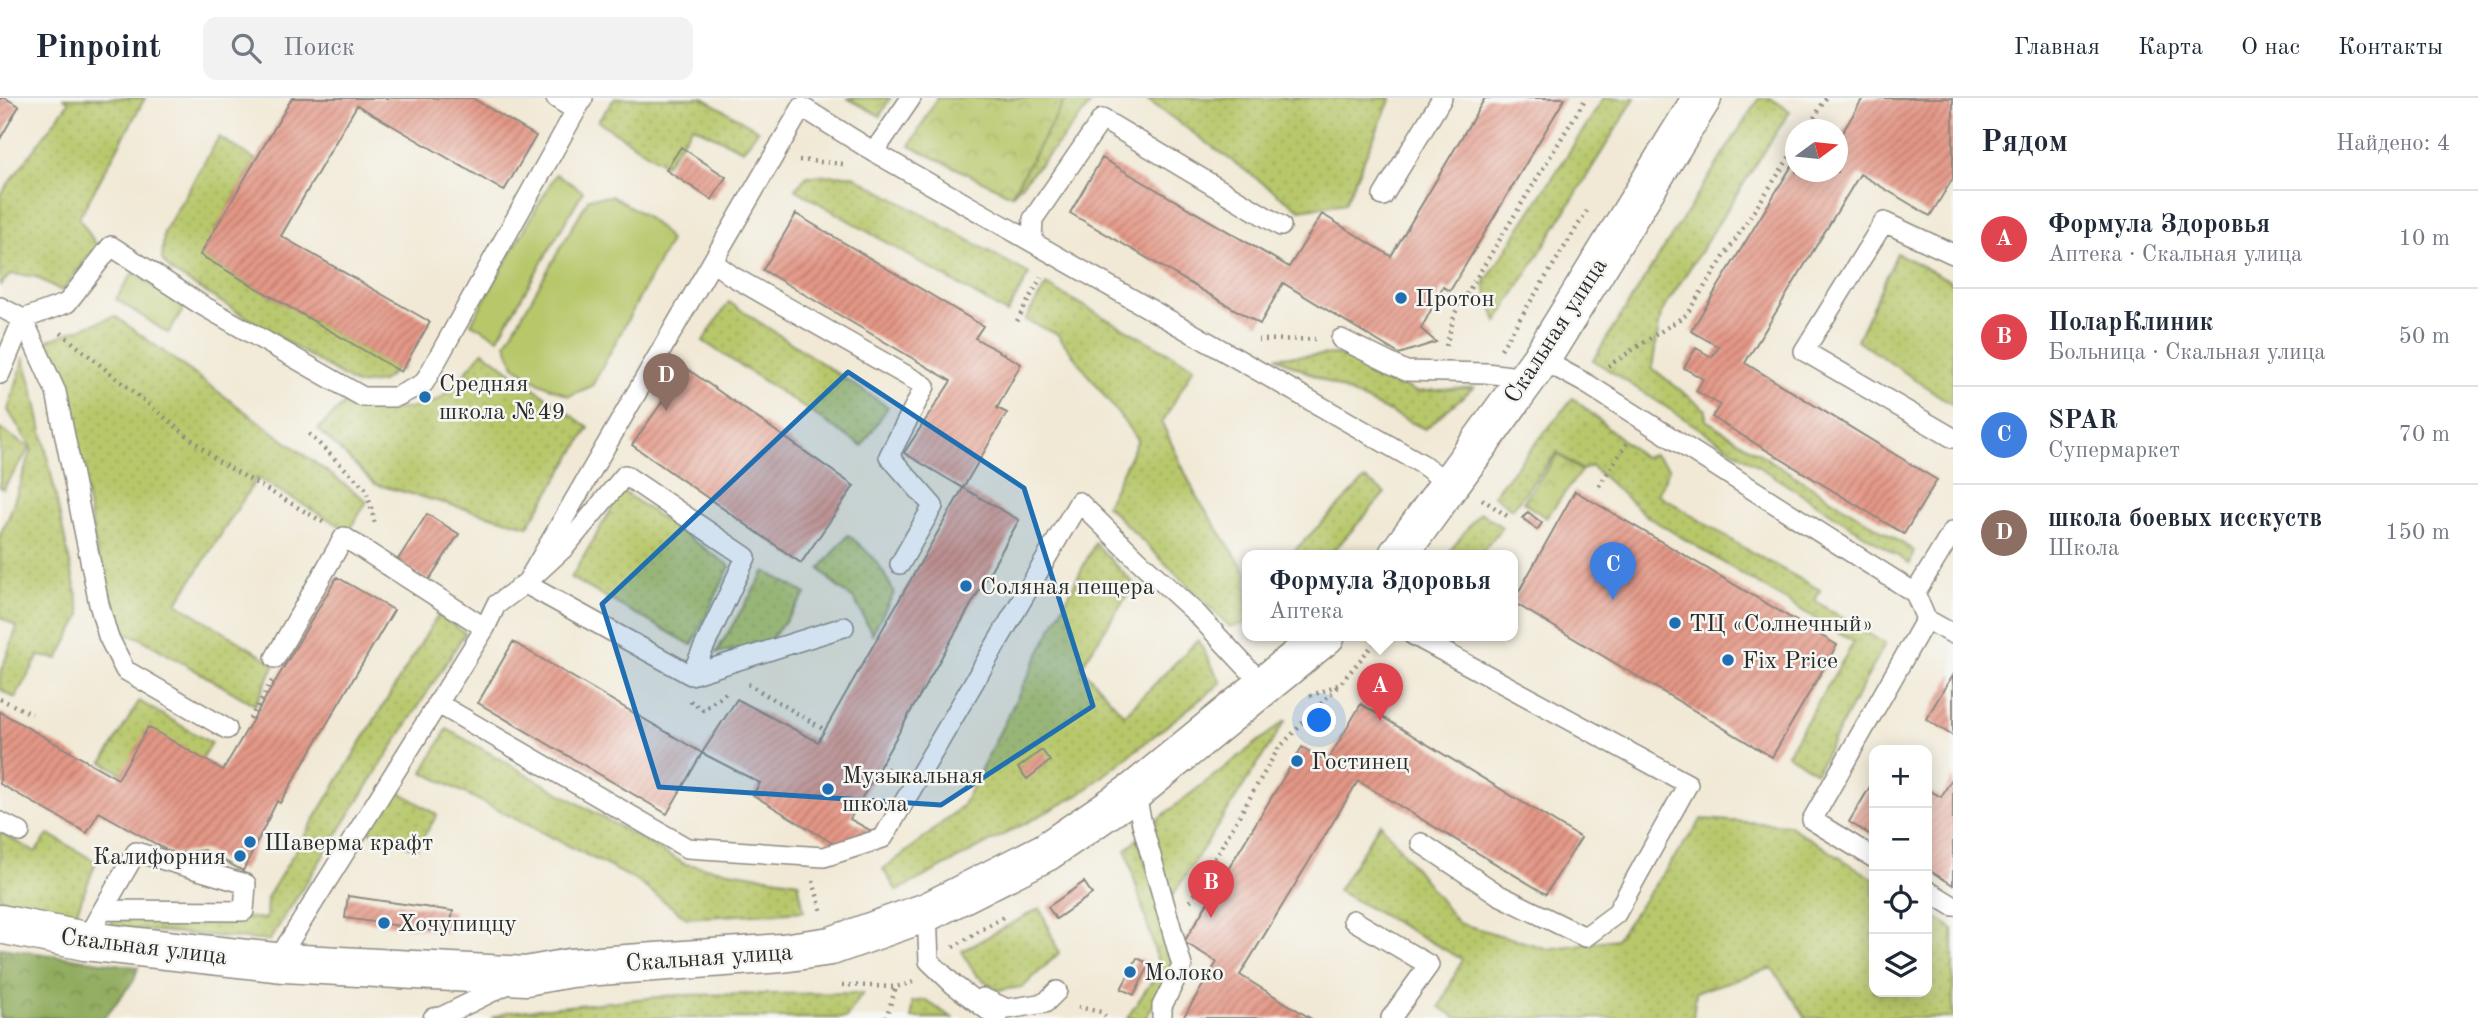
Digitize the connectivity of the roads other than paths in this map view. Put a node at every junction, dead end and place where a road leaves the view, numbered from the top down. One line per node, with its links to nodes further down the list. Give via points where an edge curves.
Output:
1 (556, 98): 6 (lane)
2 (911, 98): 7 (lane)
3 (1442, 98): 8 (lane)
4 (1702, 98): 16 (street, Скальная улица)
5 (794, 102): 7 (lane); 12 (lane)
6 (579, 104): 14 (lane, via 424,383 396,397 363,397 200,304 111,246 67,303)
7 (874, 152): 10 (lane)
8 (1383, 196)
9 (1281, 226): 10 (lane, via 1102,119 1033,219)
10 (1032, 240): 19 (lane)
11 (1953, 254): 18 (lane, via 1884,222 1804,351)
12 (713, 262): 22 (lane, via 925,386 889,456 933,506); 23 (lane)
13 (0, 307): 14 (lane)
14 (23, 319): 17 (lane); 35 (lane, via 56,391 108,636 125,670)
15 (1340, 339): 16 (lane, via 1406,371 1486,373)
16 (1534, 368): 19 (street, Скальная улица); 24 (lane, via 1587,384)
17 (0, 374)
18 (1953, 438)
19 (1462, 488): 21 (street, Скальная улица)
20 (1953, 531): 24 (lane)
21 (1403, 550)
22 (900, 564)
23 (527, 582): 27 (lane, via 495,605); 32 (lane); 32 (lane, via 565,547 625,475 746,556)
24 (1914, 593): 25 (lane)
25 (1926, 619): 28 (lane); 40 (lane, via 1812,820)
26 (844, 627): 32 (lane)
27 (485, 628): 31 (lane, via 344,537); 34 (lane)
28 (1953, 634)
29 (1319, 641): 33 (street, Скальная улица)
30 (1424, 641): 39 (lane, via 1688,784 1616,914 1585,937 1499,895)
31 (275, 658)
32 (691, 675)
33 (1264, 686): 34 (lane, via 1198,614 1079,502 883,838 824,858 687,848); 36 (street, Скальная улица)
34 (437, 703): 47 (lane, via 285,948)
35 (227, 729)
36 (1135, 791): 43 (street, Скальная улица, via 1046,852); 53 (lane, via 1182,966 1162,1006)
37 (0, 822): 38 (lane)
38 (20, 832)
39 (1421, 843)
40 (1869, 855)
41 (1932, 893): 42 (lane)
42 (1953, 906)
43 (927, 912): 48 (street, Скальная улица, via 831,946 570,968); 49 (lane, via 929,961)
44 (1353, 920): 54 (lane, via 1429,965)
45 (0, 925): 46 (street, Скальная улица)
46 (94, 926): 46 (lane, via 136,852 246,884 244,911); 47 (street, Скальная улица)
47 (284, 963): 48 (street, Скальная улица)
48 (526, 976): 51 (lane)
49 (954, 985): 50 (lane, via 1007,1009 1045,1003); 52 (lane)
50 (1057, 992)
51 (433, 1018)
52 (998, 1018)
53 (1162, 1018)
54 (1391, 1018)

